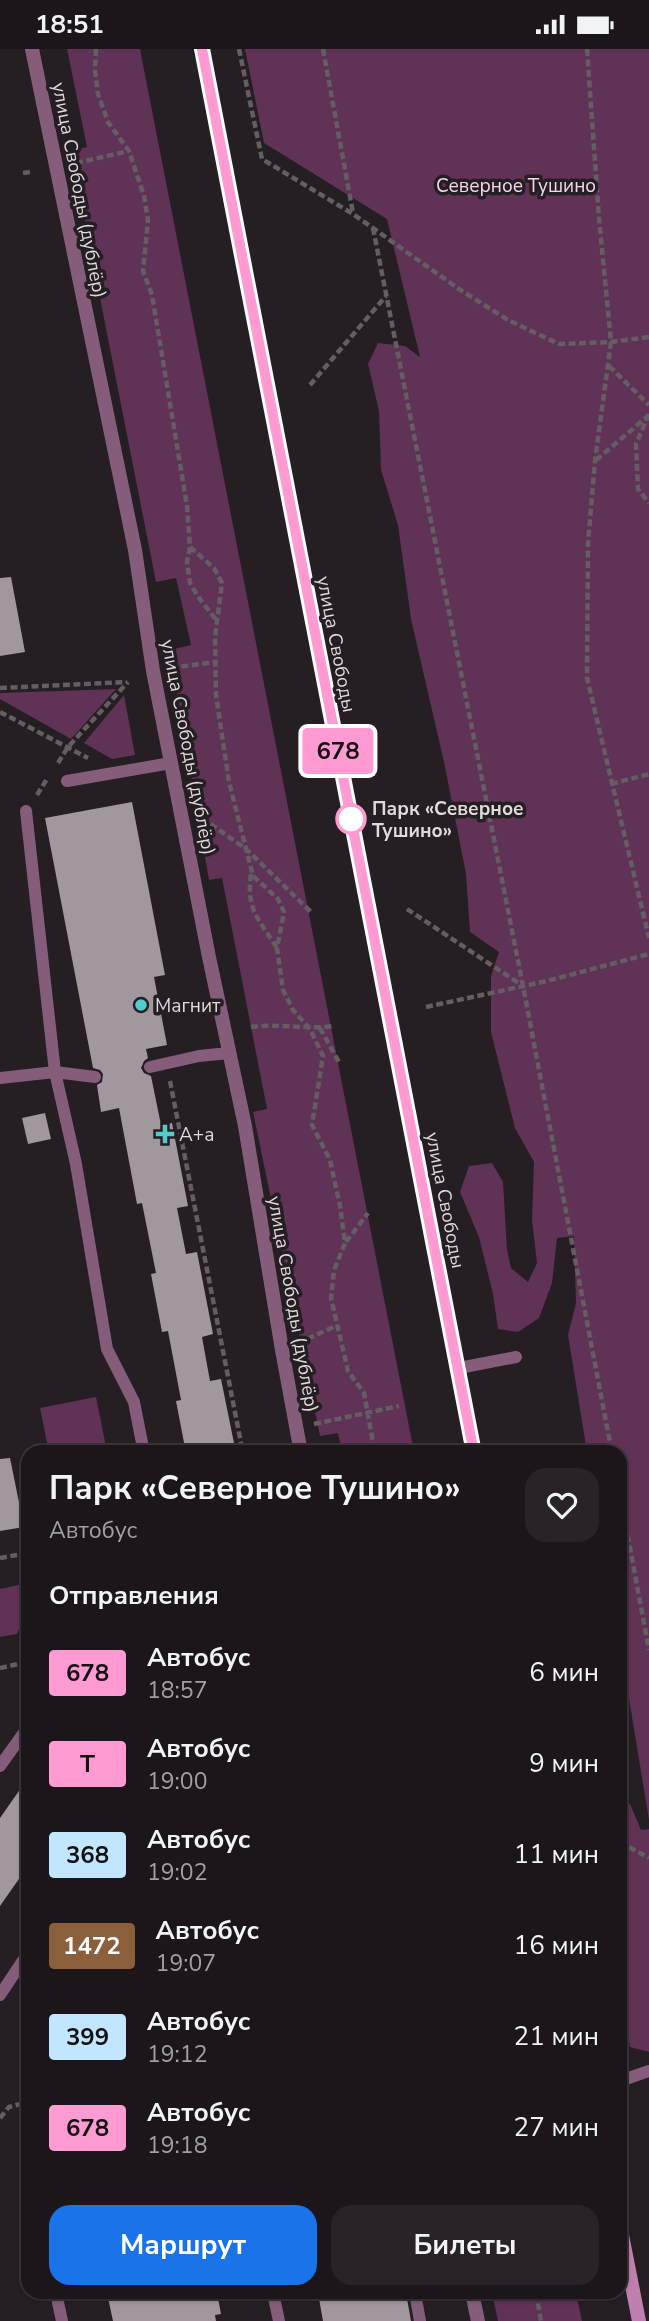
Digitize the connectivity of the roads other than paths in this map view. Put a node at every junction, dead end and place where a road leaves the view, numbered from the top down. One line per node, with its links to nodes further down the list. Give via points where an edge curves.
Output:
1 (32, 49): 3 (street, улица Свободы (дублёр), via 135,551)
2 (202, 49): 12 (main road, улица Свободы)
3 (171, 763): 4 (lane); 6 (street, улица Свободы (дублёр))
4 (67, 781)
5 (26, 811): 8 (lane)
6 (229, 1053): 7 (lane); 14 (street, улица Свободы (дублёр))
7 (150, 1067)
8 (55, 1072): 9 (lane); 10 (lane); 13 (lane, via 76,1164 107,1349 134,1402)
9 (0, 1077)
10 (95, 1077)
11 (516, 1357): 12 (lane)
12 (459, 1368): 15 (main road, улица Свободы)
13 (142, 1445)
14 (300, 1445)
15 (473, 1445)
16 (21, 1737): 17 (lane)
17 (0, 1766)
18 (21, 1963): 19 (lane)
19 (0, 1994)
20 (649, 2071): 21 (lane)
21 (627, 2079)
22 (627, 2260): 31 (main road)
23 (57, 2299): 27 (lane)
24 (274, 2299): 28 (lane)
25 (416, 2299): 29 (lane)
26 (473, 2299): 30 (street)
27 (59, 2320)
28 (279, 2321)
29 (421, 2321)
30 (478, 2321)
31 (639, 2321)

